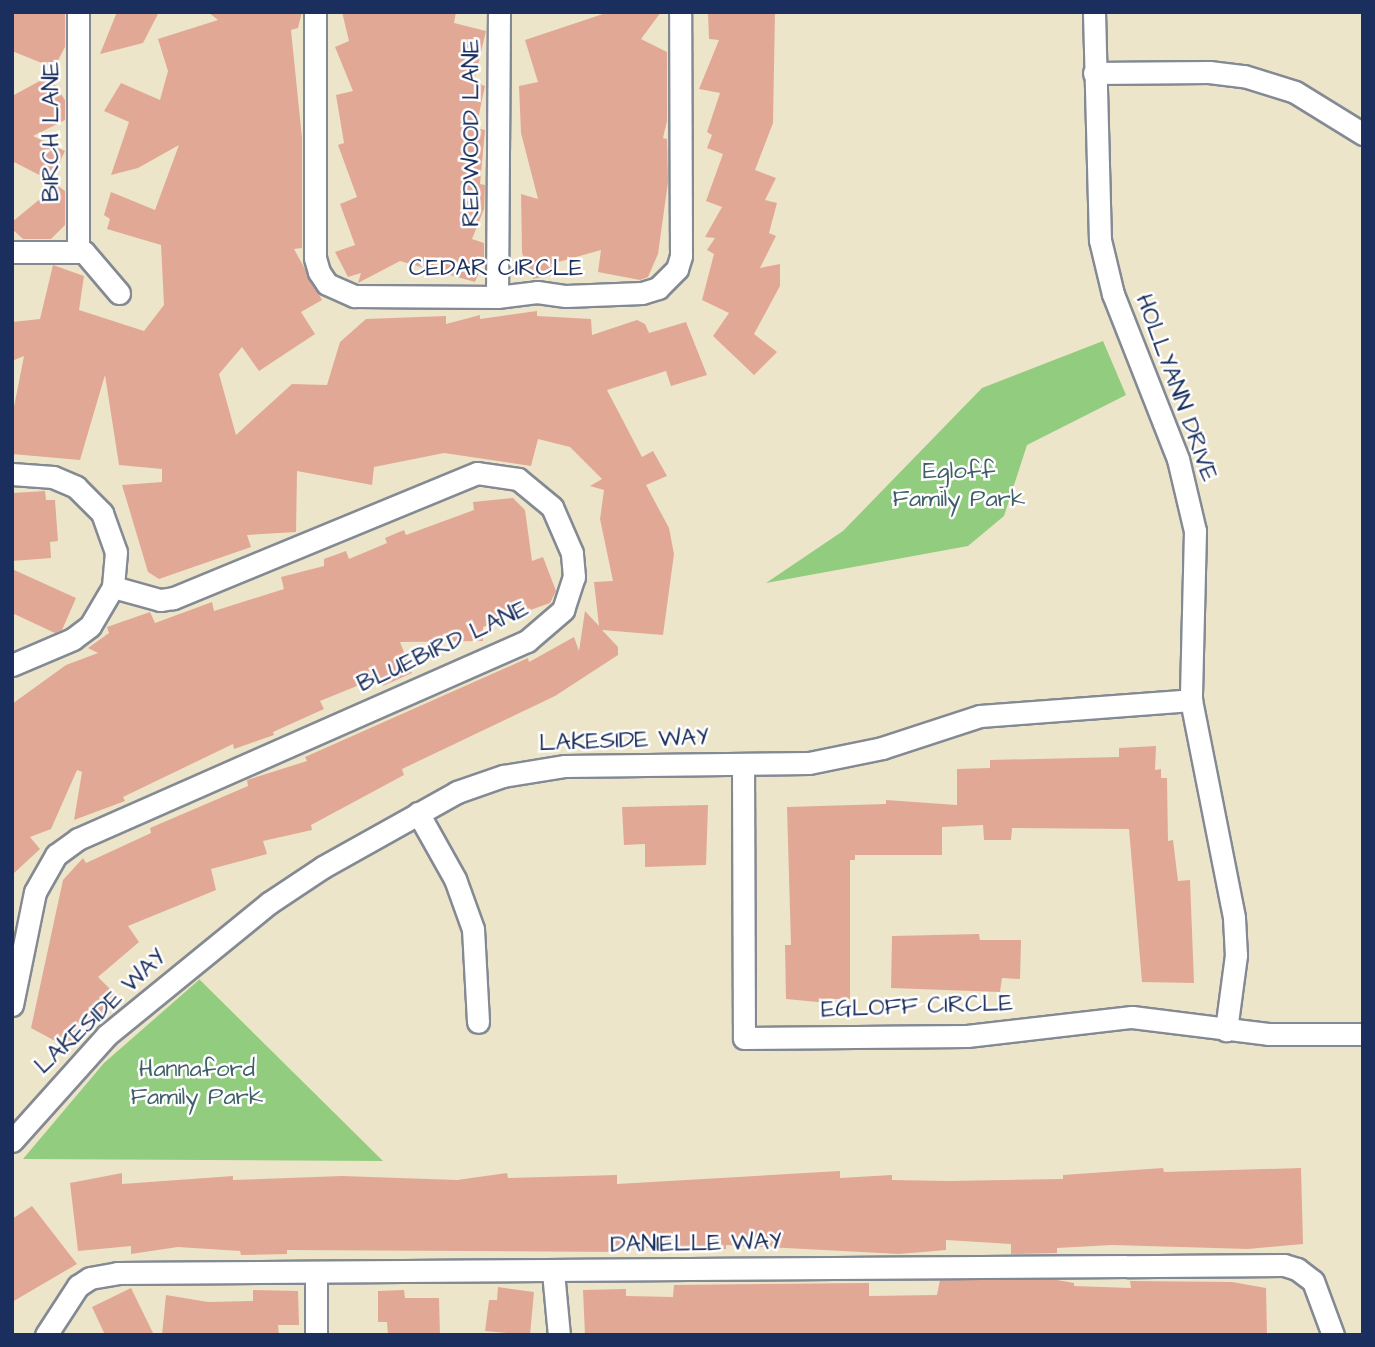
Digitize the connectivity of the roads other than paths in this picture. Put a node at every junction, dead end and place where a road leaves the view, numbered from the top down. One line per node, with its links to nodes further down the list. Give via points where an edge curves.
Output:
1 (78, 12): 9 (street, BIRCH LANE)
2 (315, 12): 11 (street, CEDAR CIRCLE, via 314,258 319,272 327,284 354,296)
3 (499, 12): 11 (street, REDWOOD LANE)
4 (680, 12): 11 (street, CEDAR CIRCLE, via 681,256 677,268 658,288 642,293 566,296 537,292)
5 (1094, 12): 6 (street, HOLLYANN DRIVE)
6 (1094, 73): 7 (street, via 1244,76 1295,92); 15 (street, HOLLYANN DRIVE, via 1096,202 1108,276 1178,459 1195,531)
7 (1360, 125)
8 (12, 252): 9 (street)
9 (78, 252): 10 (street, via 84,252)
10 (119, 293)
11 (497, 297)
12 (12, 474): 13 (street, via 53,477 91,499 111,530 116,552)
13 (113, 587): 14 (street, via 104,609 73,639); 18 (street, BLUEBIRD LANE, via 160,600 173,598 477,472 518,479 552,507 572,553 573,577 563,610 527,641 78,839 56,855 35,892)
14 (12, 665)
15 (1191, 700): 16 (street, LAKESIDE WAY, via 1022,709 939,727 845,757); 20 (street, HOLLYANN DRIVE, via 1234,918 1235,968)
16 (743, 764): 17 (street, LAKESIDE WAY, via 534,769 457,792); 20 (street, EGLOFF CIRCLE, via 744,1038 967,1036 1132,1017)
17 (418, 813): 19 (street, via 455,879 473,929); 22 (street, LAKESIDE WAY, via 269,903 151,996 56,1088)
18 (12, 1005)
19 (478, 1022)
20 (1226, 1030): 21 (street, EGLOFF CIRCLE)
21 (1363, 1034)
22 (12, 1141)
23 (316, 1272): 24 (street, DANIELLE WAY); 25 (street, DANIELLE WAY, via 103,1274 78,1286); 26 (street)
24 (553, 1272): 27 (street); 28 (street, DANIELLE WAY, via 1284,1265 1313,1281)
25 (46, 1335)
26 (316, 1335)
27 (559, 1335)
28 (1334, 1335)

